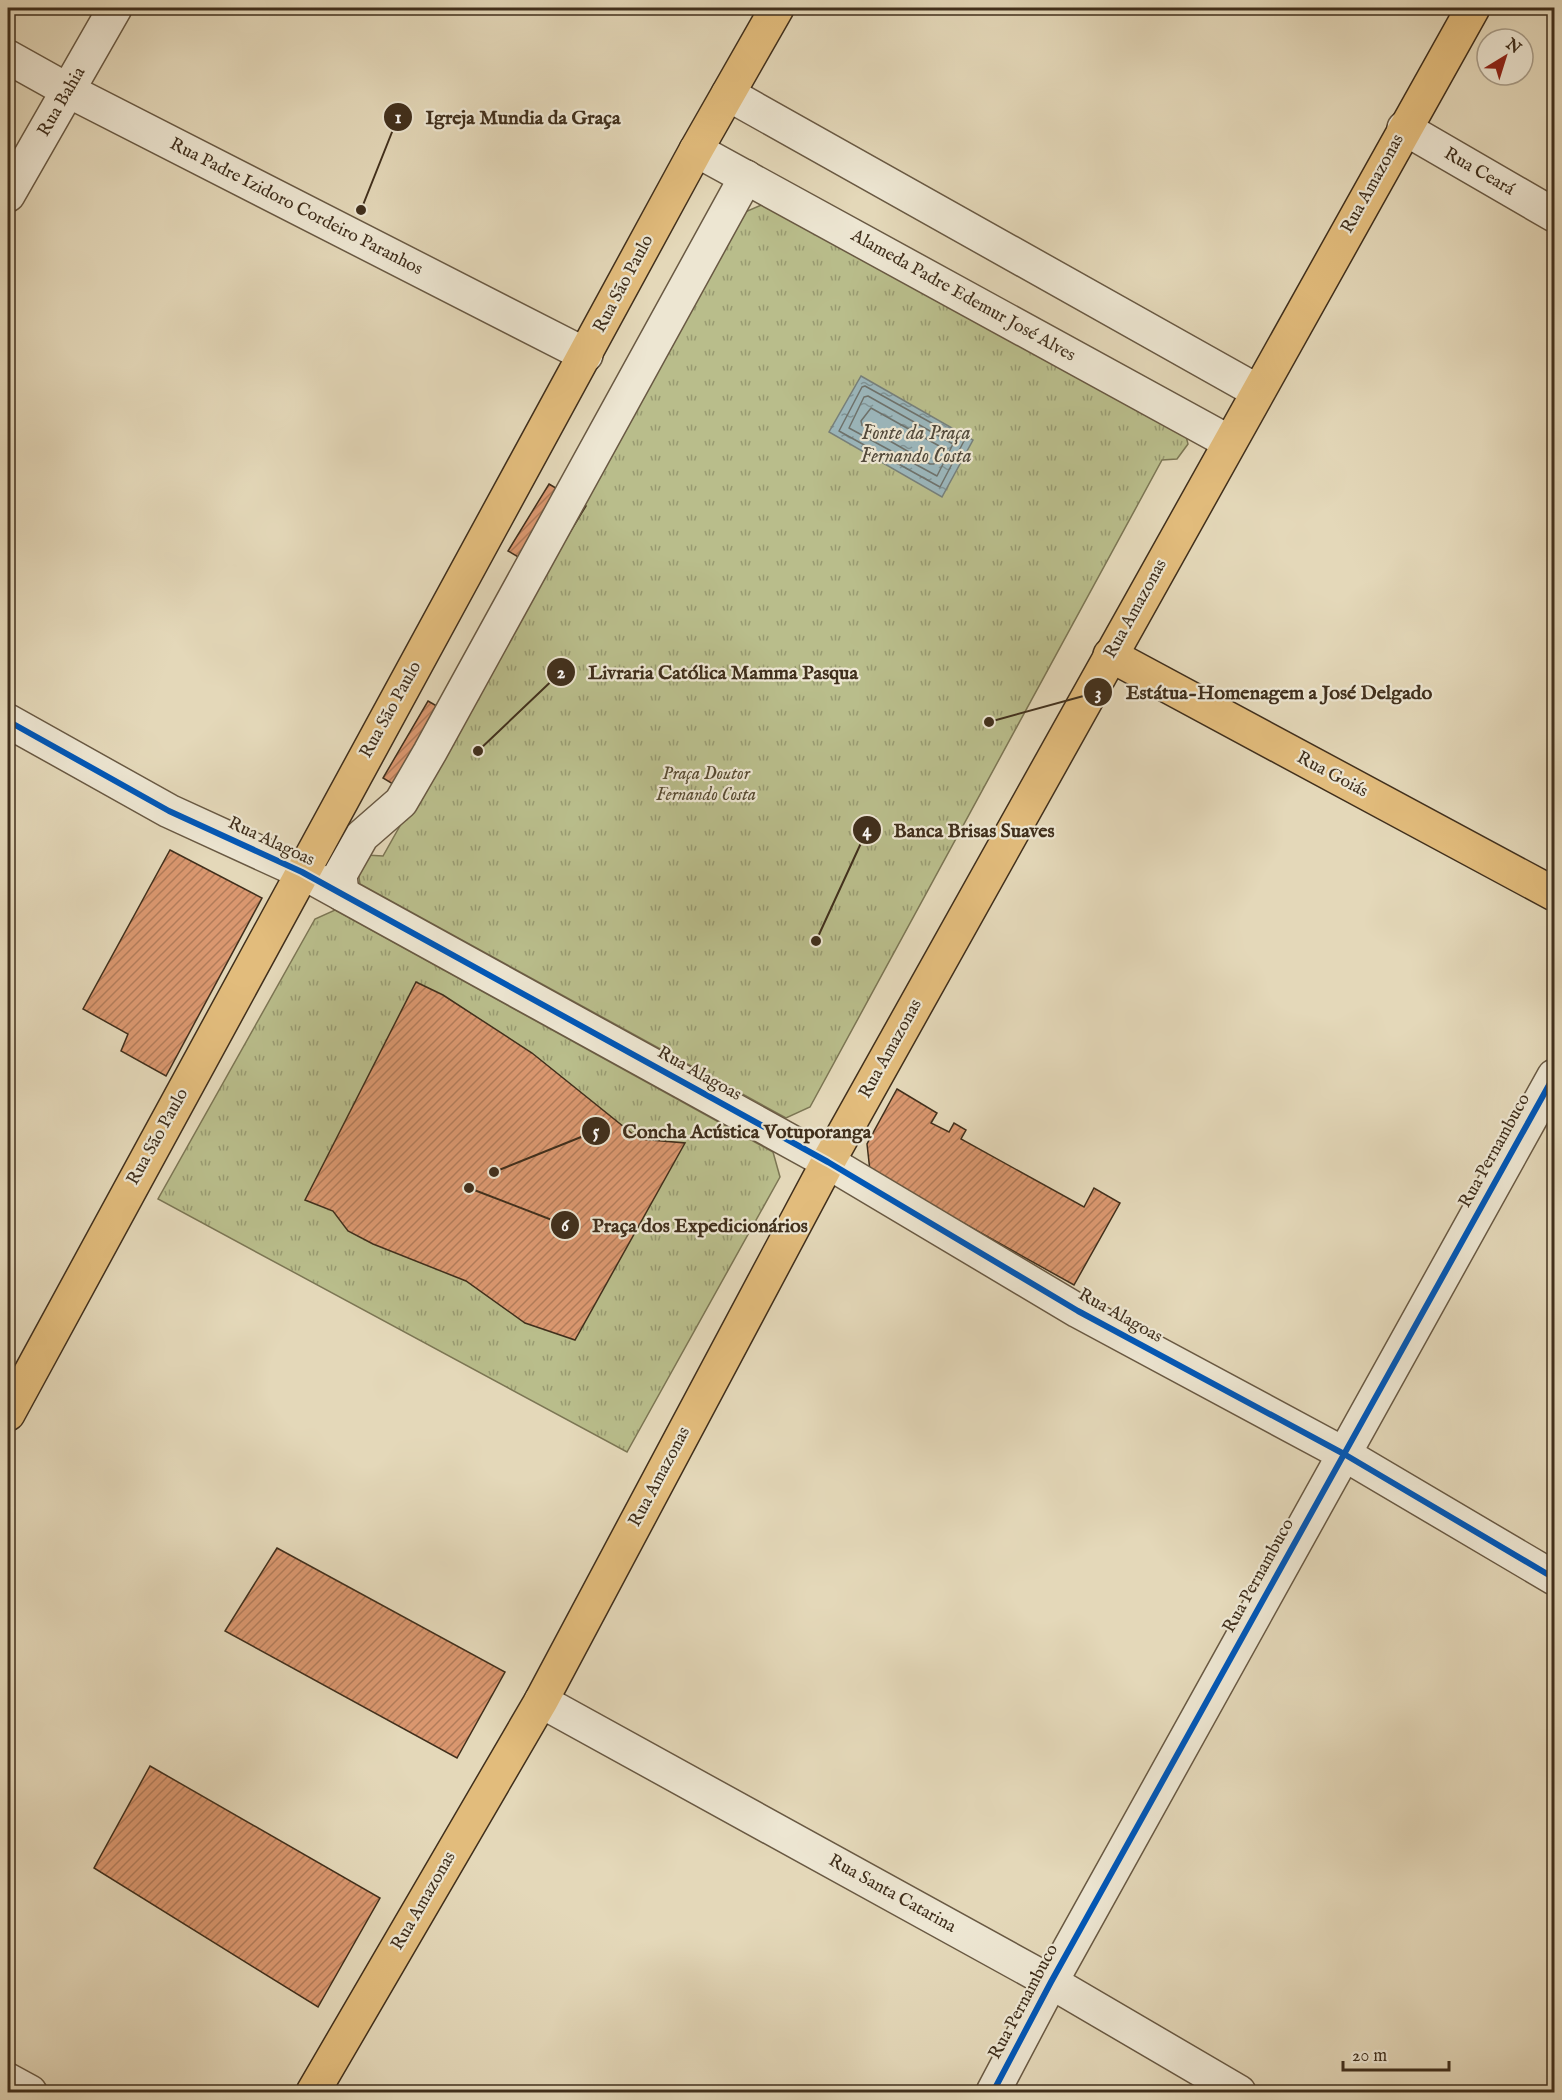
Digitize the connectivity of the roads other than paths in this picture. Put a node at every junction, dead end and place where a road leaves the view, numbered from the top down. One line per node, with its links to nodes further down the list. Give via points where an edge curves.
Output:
1 (115, 8): 5 (street, Rua Bahia)
2 (777, 8): 6 (main road, Rua São Paulo)
3 (1473, 8): 7 (main road, Rua Amazonas)
4 (8, 57): 5 (street, Rua Padre Izidoro Cordeiro Paranhos)
5 (69, 91): 10 (street, Rua Bahia); 12 (street, Rua Padre Izidoro Cordeiro Paranhos)
6 (728, 94): 8 (main road, Rua São Paulo); 13 (street)
7 (1404, 128): 11 (street, Rua Ceará); 13 (main road, Rua Amazonas)
8 (696, 150): 9 (street, Alameda Padre Edemur José Alves); 12 (main road, Rua São Paulo)
9 (746, 177): 14 (street, Alameda Padre Edemur José Alves); 18 (street, via 430,752 400,802 362,836 340,875)
10 (8, 195)
11 (1554, 215)
12 (586, 355): 17 (main road, Rua São Paulo)
13 (1257, 391): 14 (main road, Rua Amazonas)
14 (1229, 442): 15 (main road, Rua Amazonas)
15 (1110, 655): 19 (main road, Rua Goiás); 21 (main road, Rua Amazonas)
16 (8, 721): 17 (street, Rua Alagoas, via 169,811)
17 (302, 872): 18 (street, Rua Alagoas); 22 (main road, Rua São Paulo)
18 (342, 894): 21 (street, Rua Alagoas)
19 (1554, 894)
20 (1554, 1076): 23 (street, Rua Pernambuco)
21 (828, 1162): 23 (street, Rua Alagoas, via 1078,1311); 25 (main road, Rua Amazonas)
22 (8, 1414)
23 (1344, 1454): 24 (street, Rua Alagoas); 26 (street, Rua Pernambuco)
24 (1554, 1578)
25 (541, 1701): 26 (street, Rua Santa Catarina); 29 (main road, Rua Amazonas)
26 (1051, 1982): 30 (street, Rua Pernambuco); 31 (street, Rua Santa Catarina)
27 (8, 2080): 28 (street)
28 (30, 2092)
29 (313, 2092)
30 (993, 2092)
31 (1239, 2092)

